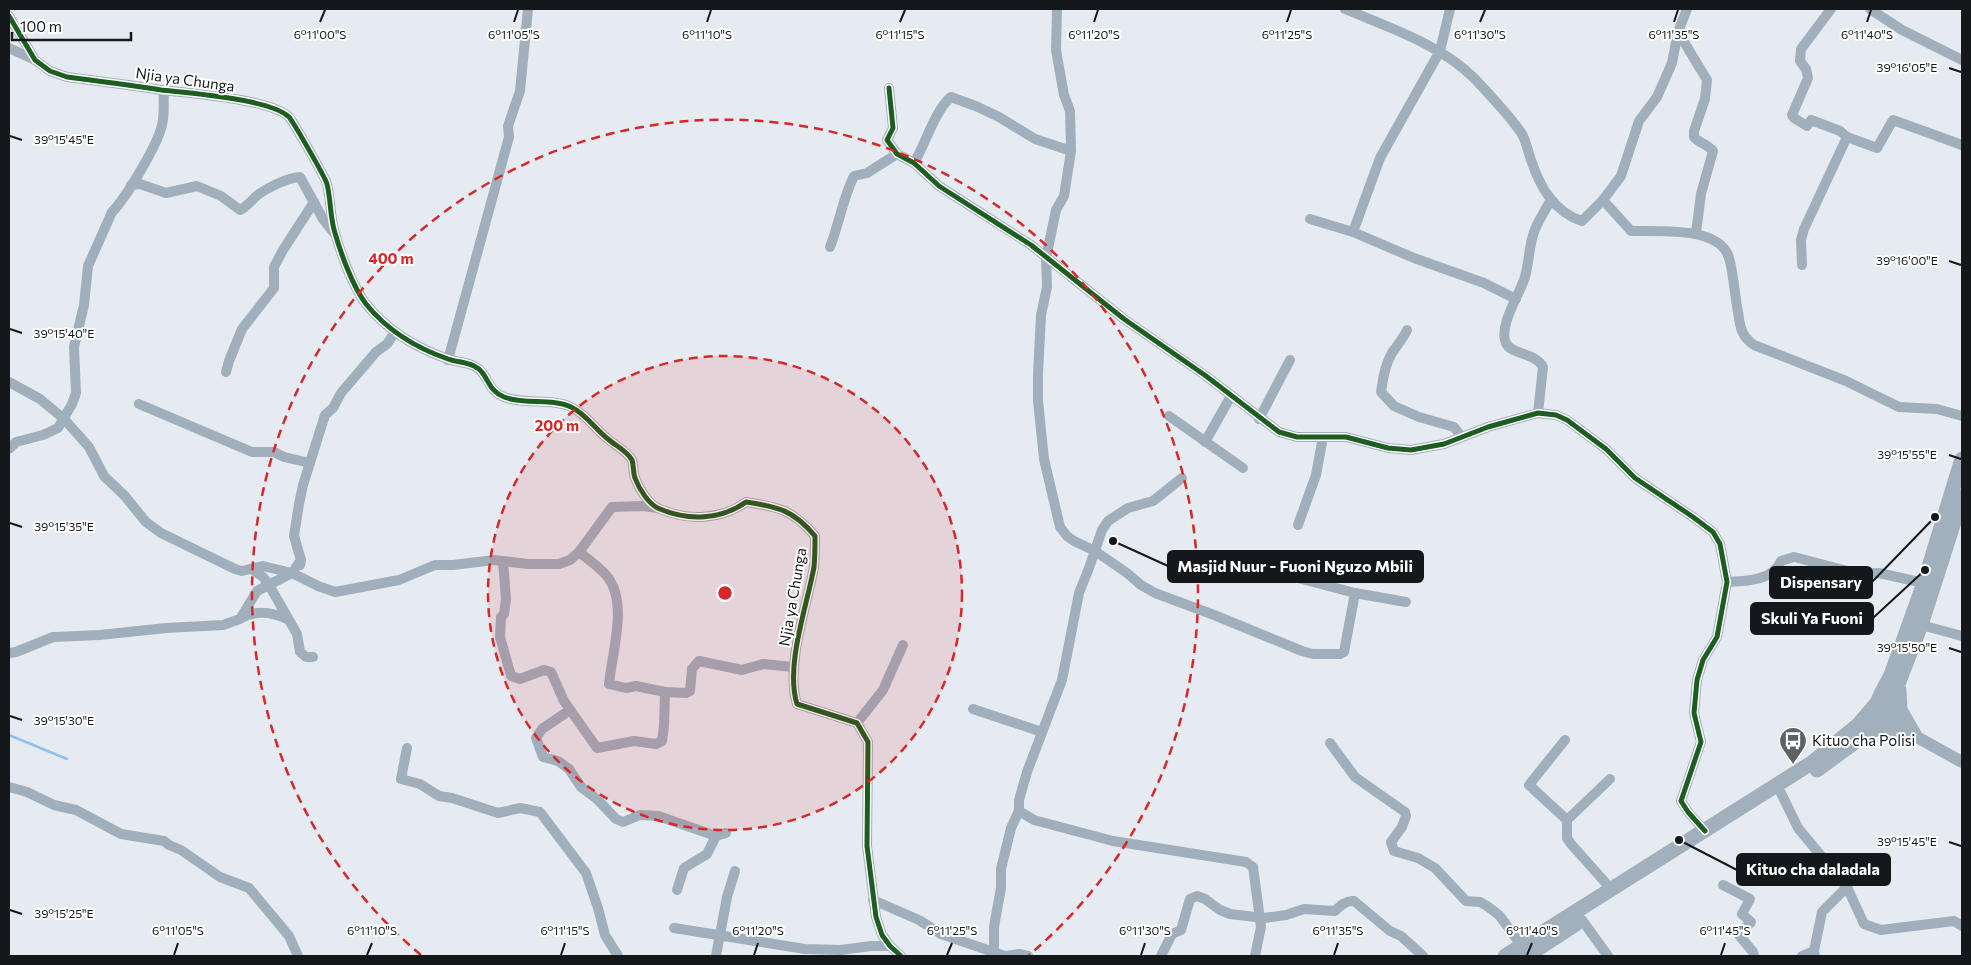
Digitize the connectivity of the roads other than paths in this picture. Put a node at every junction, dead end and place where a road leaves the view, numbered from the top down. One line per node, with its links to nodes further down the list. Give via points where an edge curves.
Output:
1 (528, 9): 35 (street, via 520,91 508,126 509,137)
2 (1057, 9): 18 (street, via 1056,50 1070,112)
3 (1345, 9): 11 (street)
4 (1450, 9): 11 (street)
5 (1687, 9): 9 (street)
6 (1832, 9): 16 (street, via 1801,49 1800,60 1808,78 1792,115 1807,126 1811,120)
7 (1870, 9): 13 (street, via 1902,30)
8 (9, 16): 12 (street, Njia ya Chunga)
9 (1678, 32): 23 (street, via 1672,63 1657,97 1639,121 1622,176); 28 (street, via 1707,80 1694,137 1713,151 1701,194)
10 (9, 48): 12 (street)
11 (1440, 51): 22 (street, via 1474,78 1523,136 1535,172); 27 (street, via 1380,158)
12 (35, 60): 15 (street, Njia ya Chunga, via 50,71 67,76)
13 (1962, 60)
14 (889, 88): 19 (street, via 893,128 887,140)
15 (164, 90): 21 (street, via 163,124); 26 (street, Njia ya Chunga, via 231,98 288,116 327,182)
16 (1847, 136): 17 (street, via 1877,148 1893,120); 31 (street, via 1804,229)
17 (1962, 145)
18 (1071, 150): 20 (street, via 1035,139 999,116 951,98 931,126); 30 (street, via 1064,196 1056,210)
19 (897, 154): 20 (street); 29 (street, via 867,173 854,176)
20 (914, 163): 30 (street, via 939,186)
21 (131, 185): 24 (street, via 140,184 166,193 197,186 221,196 240,210 267,189 300,177); 44 (street, via 106,223 88,266 84,305 74,347 76,393)
22 (1550, 200): 23 (street, via 1571,217 1582,221); 32 (street, via 1534,231 1525,277)
23 (1603, 200): 28 (street, via 1631,231)
24 (314, 202): 26 (street); 37 (street, via 274,267 274,288 242,329)
25 (1310, 220): 27 (street)
26 (334, 232): 34 (street, Njia ya Chunga, via 366,303)
27 (1353, 232): 32 (street, via 1484,283)
28 (1696, 233): 43 (street, via 1717,241 1728,255 1740,326 1745,338 1754,345 1899,407 1937,408)
29 (830, 247)
30 (1046, 258): 39 (street); 57 (street, via 1047,287 1041,315 1038,374 1044,459 1060,526 1074,541)
31 (1802, 265)
32 (1516, 299): 41 (street, via 1507,318 1505,342 1509,348 1540,361 1543,367)
33 (1407, 330): 47 (street, via 1388,362 1381,392 1394,406 1454,427)
34 (395, 332): 35 (street, Njia ya Chunga, via 412,344); 51 (street, via 325,415)
35 (448, 360): 55 (street, Njia ya Chunga, via 474,366 484,375 491,390 505,398 558,402 585,416 624,450 632,461 639,487)
36 (1290, 360): 45 (street)
37 (226, 372)
38 (9, 382): 44 (street, via 40,399)
39 (1231, 396): 45 (street); 48 (street)
40 (139, 404): 51 (street, via 252,452 274,452)
41 (1538, 413): 47 (street); 63 (street, via 1567,420 1617,458 1636,478 1713,532 1720,544)
42 (1169, 416): 48 (street)
43 (1962, 416)
44 (64, 419): 49 (street, via 58,428 16,442); 60 (street, via 89,447 104,476 146,522 161,533 235,569)
45 (1259, 419): 46 (street, via 1279,432 1297,437)
46 (1323, 436): 47 (street, via 1346,437 1388,448 1411,450); 56 (street, via 1316,474)
47 (1462, 437)
48 (1205, 442): 52 (street)
49 (9, 449)
50 (1962, 459): 64 (main road)
51 (310, 463): 62 (street, via 294,536 301,560)
52 (1243, 468)
53 (1182, 478): 57 (street, via 1153,500 1128,508 1108,521)
54 (1962, 497): 70 (main road)
55 (657, 508): 58 (street, via 612,507); 75 (street, Njia ya Chunga, via 684,516 714,517 736,510 746,502 780,507 804,523 815,536 814,564)
56 (1298, 525)
57 (1095, 551): 66 (street, via 1156,593 1313,654 1344,652); 83 (street, via 1079,593 1062,680)
58 (580, 552): 59 (street, via 559,564); 77 (street, via 606,575 619,610 609,684)
59 (502, 562): 62 (street, via 435,565 399,580 335,592); 80 (street, via 506,599 500,638 511,676 520,679 544,670 551,672)
60 (252, 569): 62 (street, via 263,566); 65 (street)
61 (1276, 572): 66 (street)
62 (295, 575): 65 (street)
63 (1727, 582): 64 (street, via 1762,577 1777,570 1781,561 1794,556 1859,574 1879,573); 94 (street, via 1717,637 1703,660 1697,680 1694,713 1701,742 1680,801)
64 (1924, 583): 78 (main road)
65 (269, 584): 68 (street, via 256,591); 69 (street)
66 (1355, 593): 67 (street)
67 (1406, 602)
68 (240, 619): 69 (street, via 263,612); 73 (street, via 223,625 53,637)
69 (287, 619): 74 (street, via 297,634 300,652 306,657)
70 (1921, 625): 71 (street); 76 (main road)
71 (1962, 636)
72 (903, 645): 81 (street, via 883,690)
73 (9, 653)
74 (313, 657)
75 (794, 667): 77 (street, via 763,664 742,670 699,661 692,668 690,691); 81 (street, Njia ya Chunga, via 797,704)
76 (1901, 679): 78 (main road); 84 (main road, via 1900,710)
77 (664, 692): 80 (street, via 662,741 656,744 634,741 597,748)
78 (1882, 708): 82 (main road); 84 (street); 94 (main road, via 1813,762)
79 (973, 709): 83 (street)
80 (570, 710): 98 (street, via 542,729 536,738 543,757 558,761 569,769 580,787 597,798 616,819 623,822 640,815 658,816 721,834 707,854 684,868)
81 (857, 723): 100 (street, via 868,742 867,846)
82 (1870, 731): 84 (main road, via 1882,726); 91 (main road)
83 (1042, 732): 92 (street, via 1021,793)
84 (1915, 736): 88 (street)
85 (1564, 740): 93 (street, via 1529,785)
86 (1330, 743): 109 (street, via 1355,777 1405,812 1402,827 1391,842 1394,851 1418,858 1435,868 1466,900 1480,902 1499,915)
87 (407, 748): 112 (street, via 401,779 420,784 439,796 498,813 520,808 540,812 586,872 605,935)
88 (1962, 762)
89 (1610, 779): 93 (street)
90 (9, 787): 111 (street, via 76,810 122,834 164,841 220,877 249,888 289,936)
91 (1781, 793): 97 (street, via 1798,828); 102 (main road)
92 (1019, 811): 101 (street, via 1034,820 1113,841 1246,862 1253,867); 108 (street, via 1011,828 1001,869)
93 (1567, 820): 99 (street, via 1567,838)
94 (1705, 831): 99 (main road)
95 (735, 871): 105 (street)
96 (1723, 885): 122 (street, via 1750,899 1742,914 1751,922 1739,935)
97 (1847, 887): 103 (street, via 1864,924 1881,930 1954,921); 110 (street, via 1822,912)
98 (677, 890)
99 (1612, 890): 109 (main road)
100 (873, 900): 106 (street, via 879,926); 108 (street, via 919,920 940,934)
101 (1259, 917): 117 (street, via 1230,914 1205,899 1190,898 1181,930 1172,934); 118 (street); 119 (street, via 1286,915 1304,909 1335,911 1350,900 1401,936)
102 (1582, 920): 109 (main road); 121 (street)
103 (1962, 926)
104 (674, 928): 105 (street)
105 (719, 935): 107 (street); 113 (street)
106 (890, 946): 107 (street); 114 (street)
107 (846, 952)
108 (993, 954): 115 (street)
109 (1527, 954): 120 (main road)
110 (1815, 954): 123 (street)
111 (298, 956)
112 (618, 956)
113 (716, 956)
114 (901, 956)
115 (1006, 956): 116 (street)
116 (1028, 956)
117 (1161, 956)
118 (1255, 956)
119 (1422, 956)
120 (1505, 956)
121 (1608, 956)
122 (1754, 956)
123 (1802, 956)

